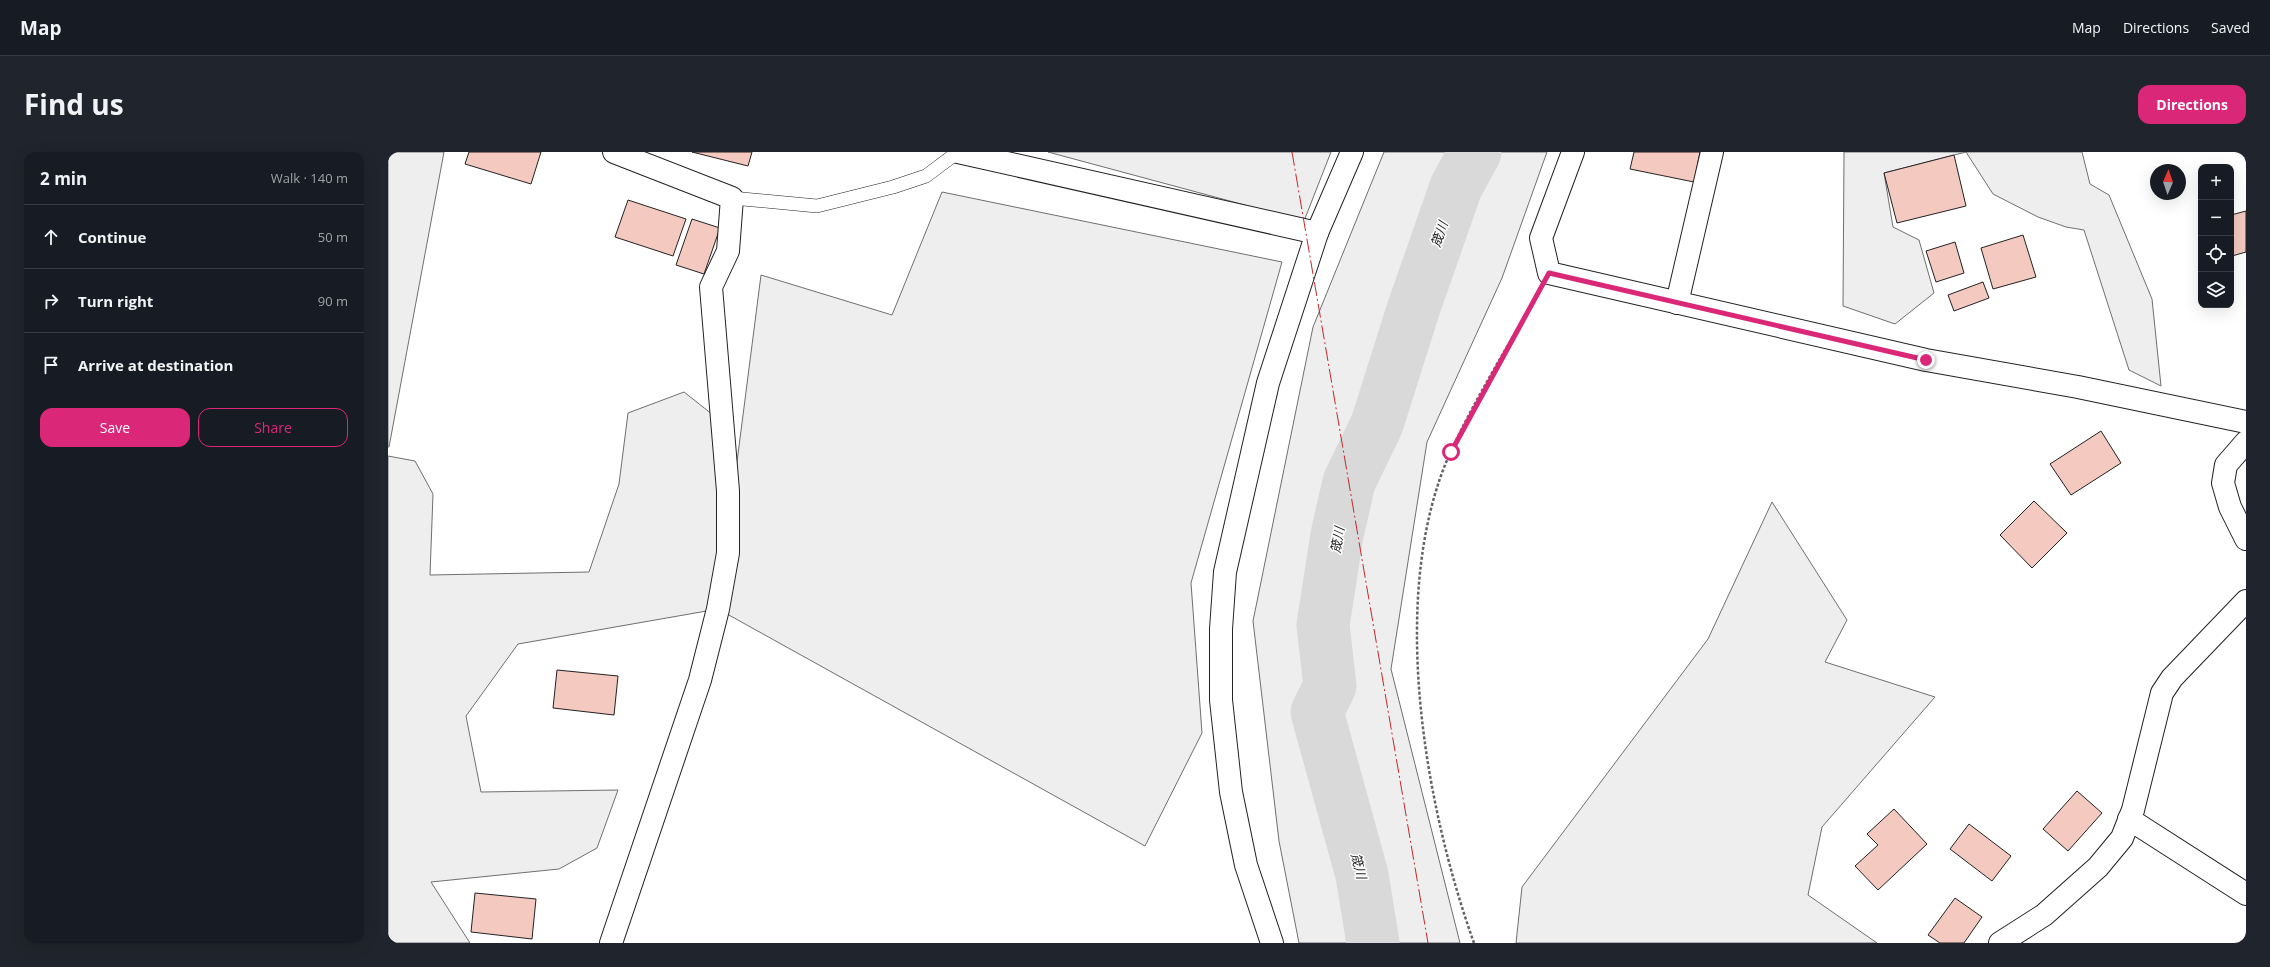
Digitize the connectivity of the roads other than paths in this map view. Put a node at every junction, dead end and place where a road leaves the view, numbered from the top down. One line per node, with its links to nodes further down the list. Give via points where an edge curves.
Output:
1 (614, 152): 6 (street)
2 (958, 152): 6 (lane, via 926,176 817,206); 7 (street)
3 (1352, 152): 7 (street)
4 (1573, 152): 8 (street, via 1541,238 1549,273)
5 (1712, 152): 8 (street)
6 (732, 198): 15 (street, via 728,251 711,287 728,491 728,553 718,609 700,680)
7 (1317, 233): 16 (street, via 1266,390 1225,572 1221,629 1221,700 1231,792 1246,865)
8 (1677, 303): 9 (street, via 1926,360 2078,387)
9 (2246, 422)
10 (2246, 442): 11 (street, via 2226,465 2223,483 2230,507)
11 (2246, 539)
12 (2246, 601): 13 (street, via 2172,678 2162,693)
13 (2130, 819): 14 (street); 17 (street, via 2122,838 2098,867 2044,915)
14 (2246, 894)
15 (611, 943)
16 (1272, 943)
17 (2000, 943)

